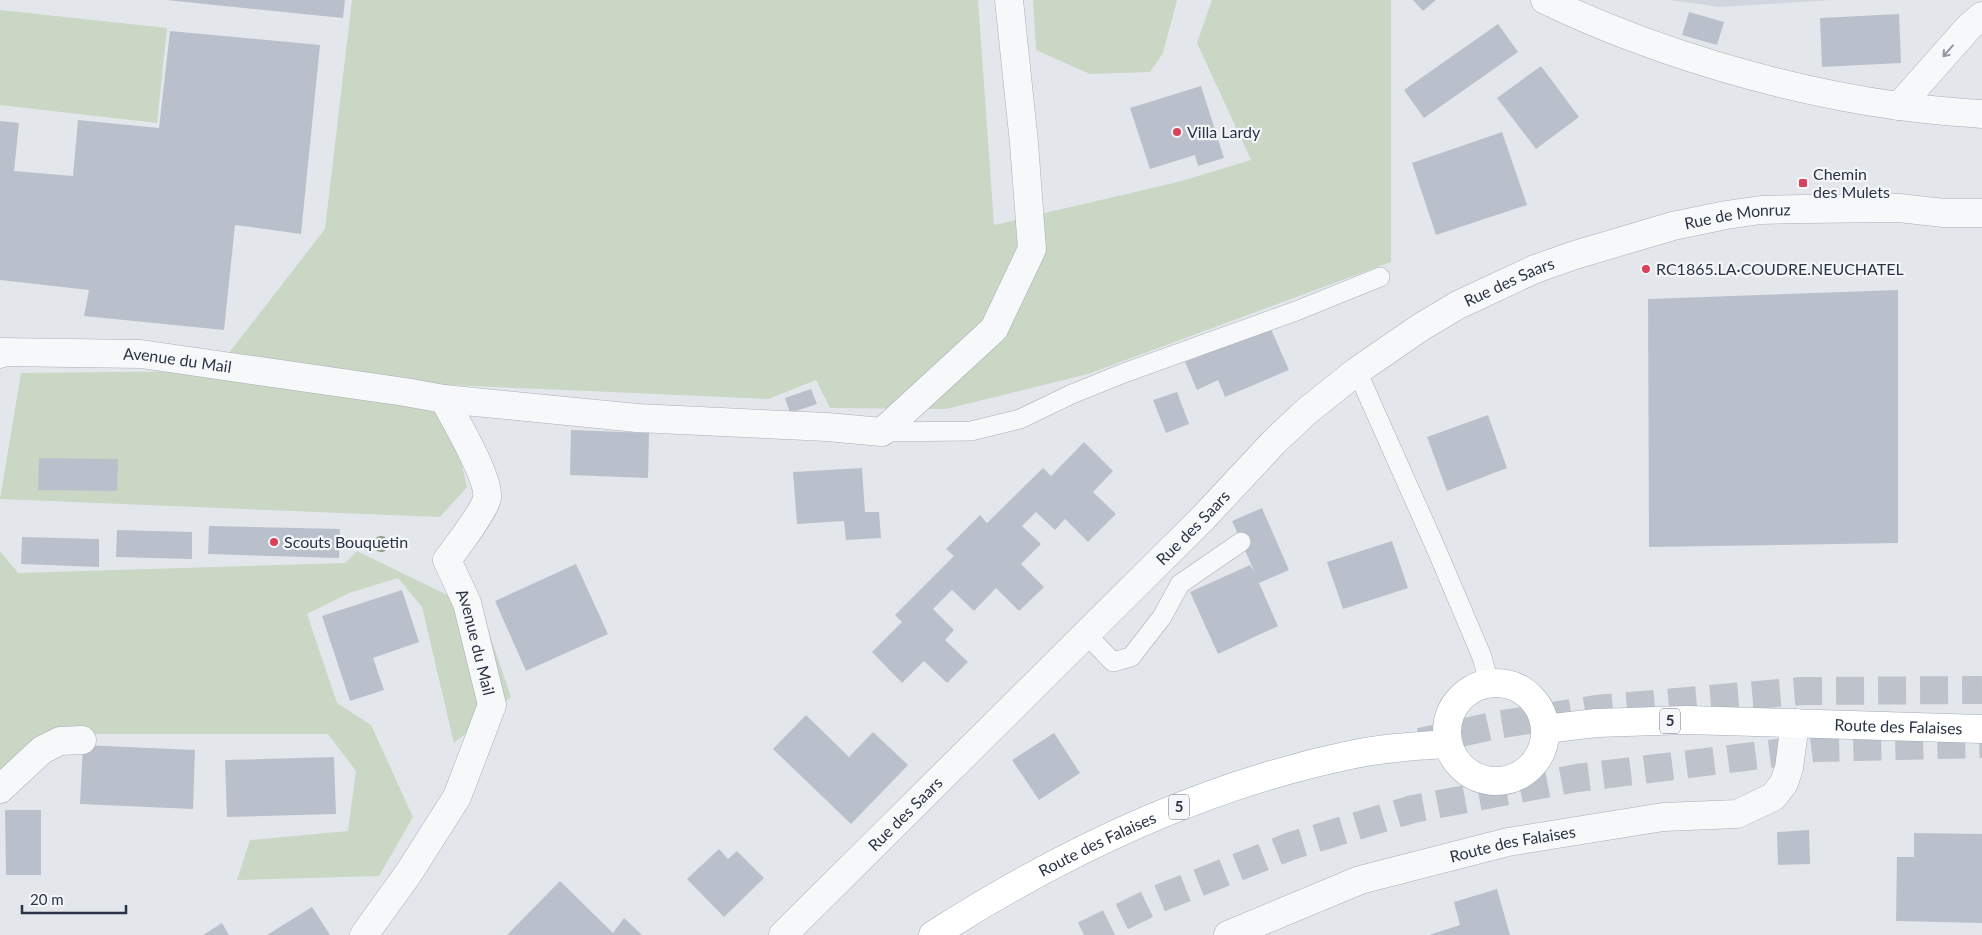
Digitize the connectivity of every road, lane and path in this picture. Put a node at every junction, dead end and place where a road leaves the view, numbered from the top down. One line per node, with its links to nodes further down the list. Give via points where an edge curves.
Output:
1 (1009, 0): 12 (street, via 1032,249 994,329)
2 (1545, 0): 4 (street, via 1612,30 1748,74 1805,89)
3 (1982, 16): 4 (street, one-way to 4)
4 (1899, 106): 5 (street)
5 (1982, 114)
6 (1982, 213): 7 (street, Rue de Monruz, via 1899,208 1761,210)
7 (1673, 226): 10 (street, Rue des Saars, via 1575,255 1497,285 1428,323)
8 (1380, 277): 12 (lane, via 1124,373 1020,419 971,431)
9 (0, 354): 11 (street, Avenue du Mail, via 141,354)
10 (1357, 371): 14 (street, Rue des Saars, via 1274,442); 15 (lane, via 1482,657)
11 (444, 399): 12 (street, Avenue du Mail, via 637,418); 22 (street, Avenue du Mail, via 484,477 487,498 447,560 467,603 492,705 457,796 408,874)
12 (882, 432)
13 (1241, 542): 14 (lane, via 1180,584 1162,617 1131,657 1113,662)
14 (1086, 634): 23 (street, Rue des Saars)
15 (1489, 684): 17 (main road, via 1503,683 1527,694 1536,704); 20 (main road, via 1468,692 1456,704 1448,720)
16 (1795, 723): 17 (main road, Route des Falaises / 5, via 1687,720 1596,723); 18 (main road, Route des Falaises / 5); 25 (street, Route des Falaises, via 1784,783 1773,797 1737,814 1663,817 1508,842 1360,880)
17 (1545, 729): 20 (main road, via 1539,758 1518,777 1504,781 1482,779 1462,769)
18 (1982, 729)
19 (82, 740): 21 (street, via 60,741 42,750)
20 (1448, 744): 24 (main road, Route des Falaises / 5, via 1352,754 1274,775 1184,805 1041,871)
21 (0, 789)
22 (364, 935)
23 (783, 935)
24 (933, 935)
25 (1228, 935)

